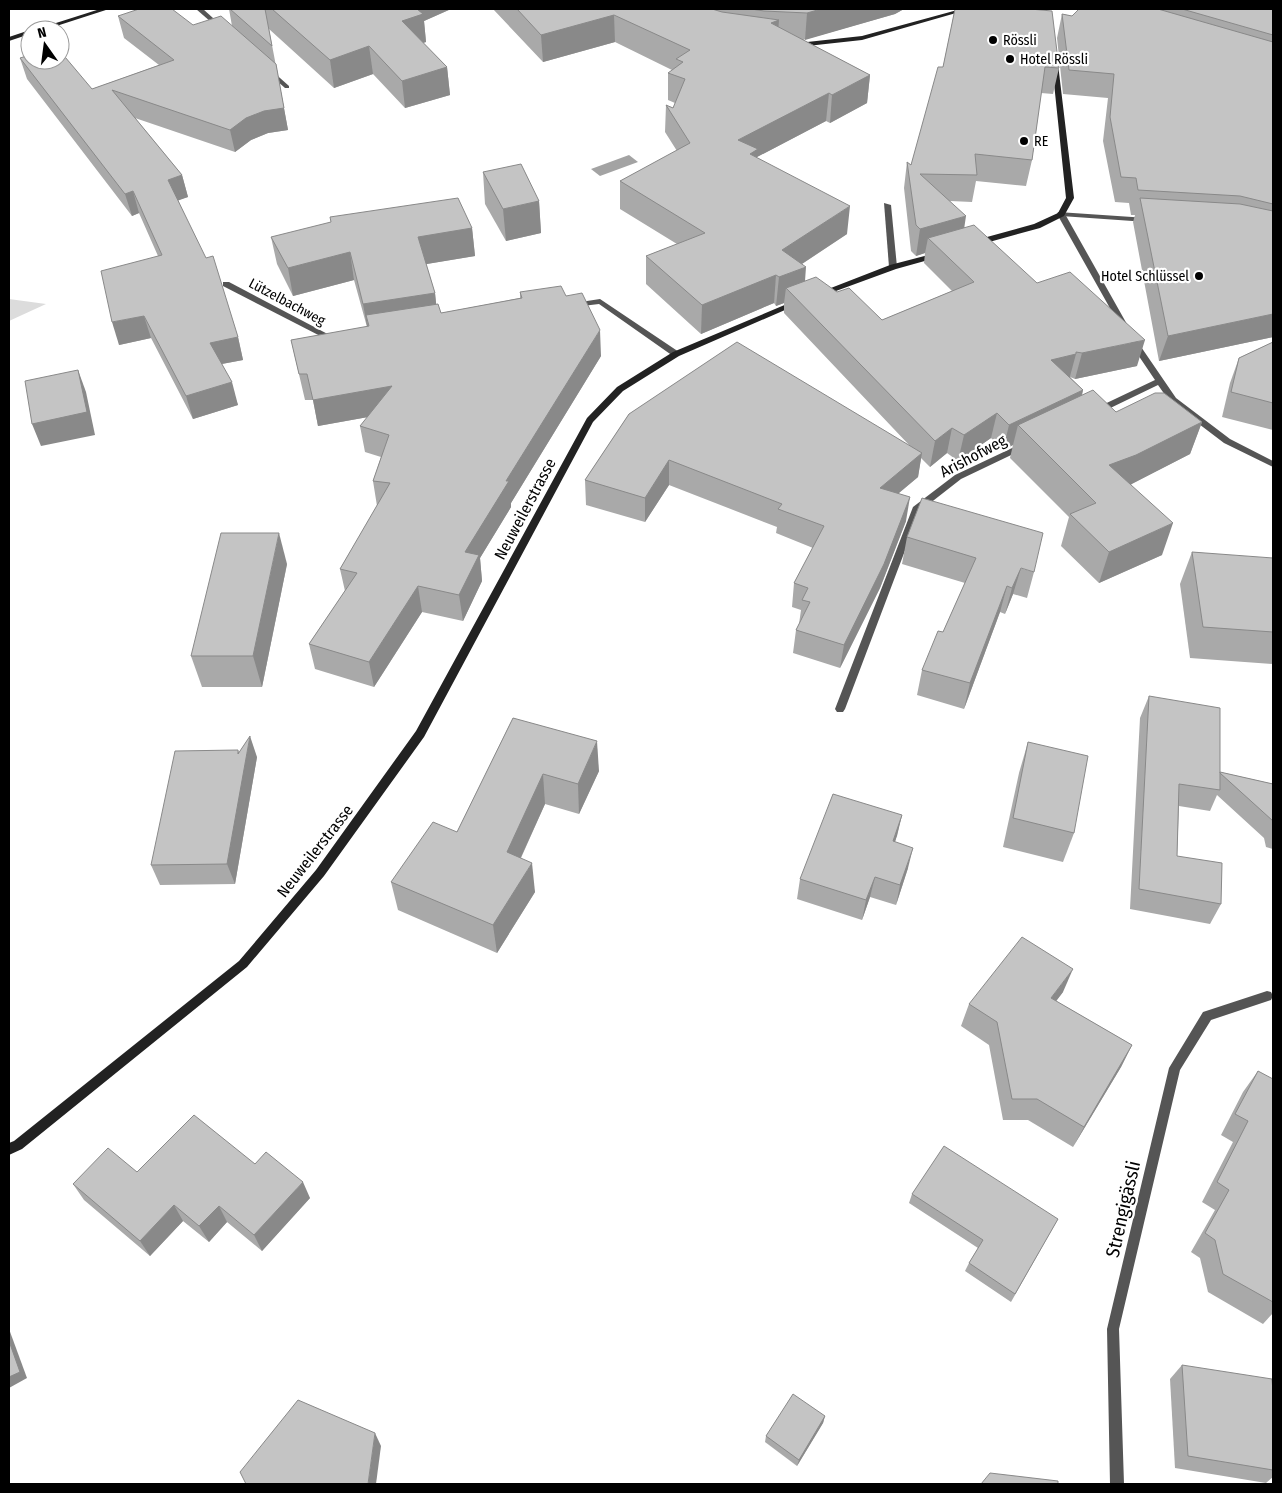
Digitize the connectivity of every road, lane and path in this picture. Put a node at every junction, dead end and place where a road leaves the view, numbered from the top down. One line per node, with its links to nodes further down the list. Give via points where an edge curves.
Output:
1 (106, 9): 4 (street)
2 (198, 9): 5 (street)
3 (967, 9): 6 (street, via 862,38)
4 (70, 20)
5 (228, 35)
6 (793, 45)
7 (1054, 60): 11 (street, via 1070,198)
8 (265, 67): 9 (street)
9 (287, 87)
10 (887, 205): 15 (street)
11 (1061, 214): 12 (street); 13 (street, via 1037,226); 20 (street, via 1139,352)
12 (1156, 220)
13 (970, 245)
14 (950, 251): 15 (street, Neuweilerstrasse)
15 (893, 267): 19 (street, Neuweilerstrasse, via 768,314)
16 (226, 284): 18 (street, Lützelbachweg, via 334,341)
17 (561, 307): 19 (street, via 600,301)
18 (344, 339)
19 (676, 354): 26 (street, Neuweilerstrasse, via 620,389 590,420 420,734 313,880 243,964)
20 (1159, 381): 21 (street); 23 (street, via 1173,400 1227,441)
21 (1087, 415)
22 (1034, 441): 24 (street, Arishofweg, via 958,477 916,509)
23 (1273, 464)
24 (840, 709)
25 (1267, 996): 27 (street, Strengigässli, via 1207,1016 1175,1068 1113,1329)
26 (9, 1149)
27 (1116, 1484)

